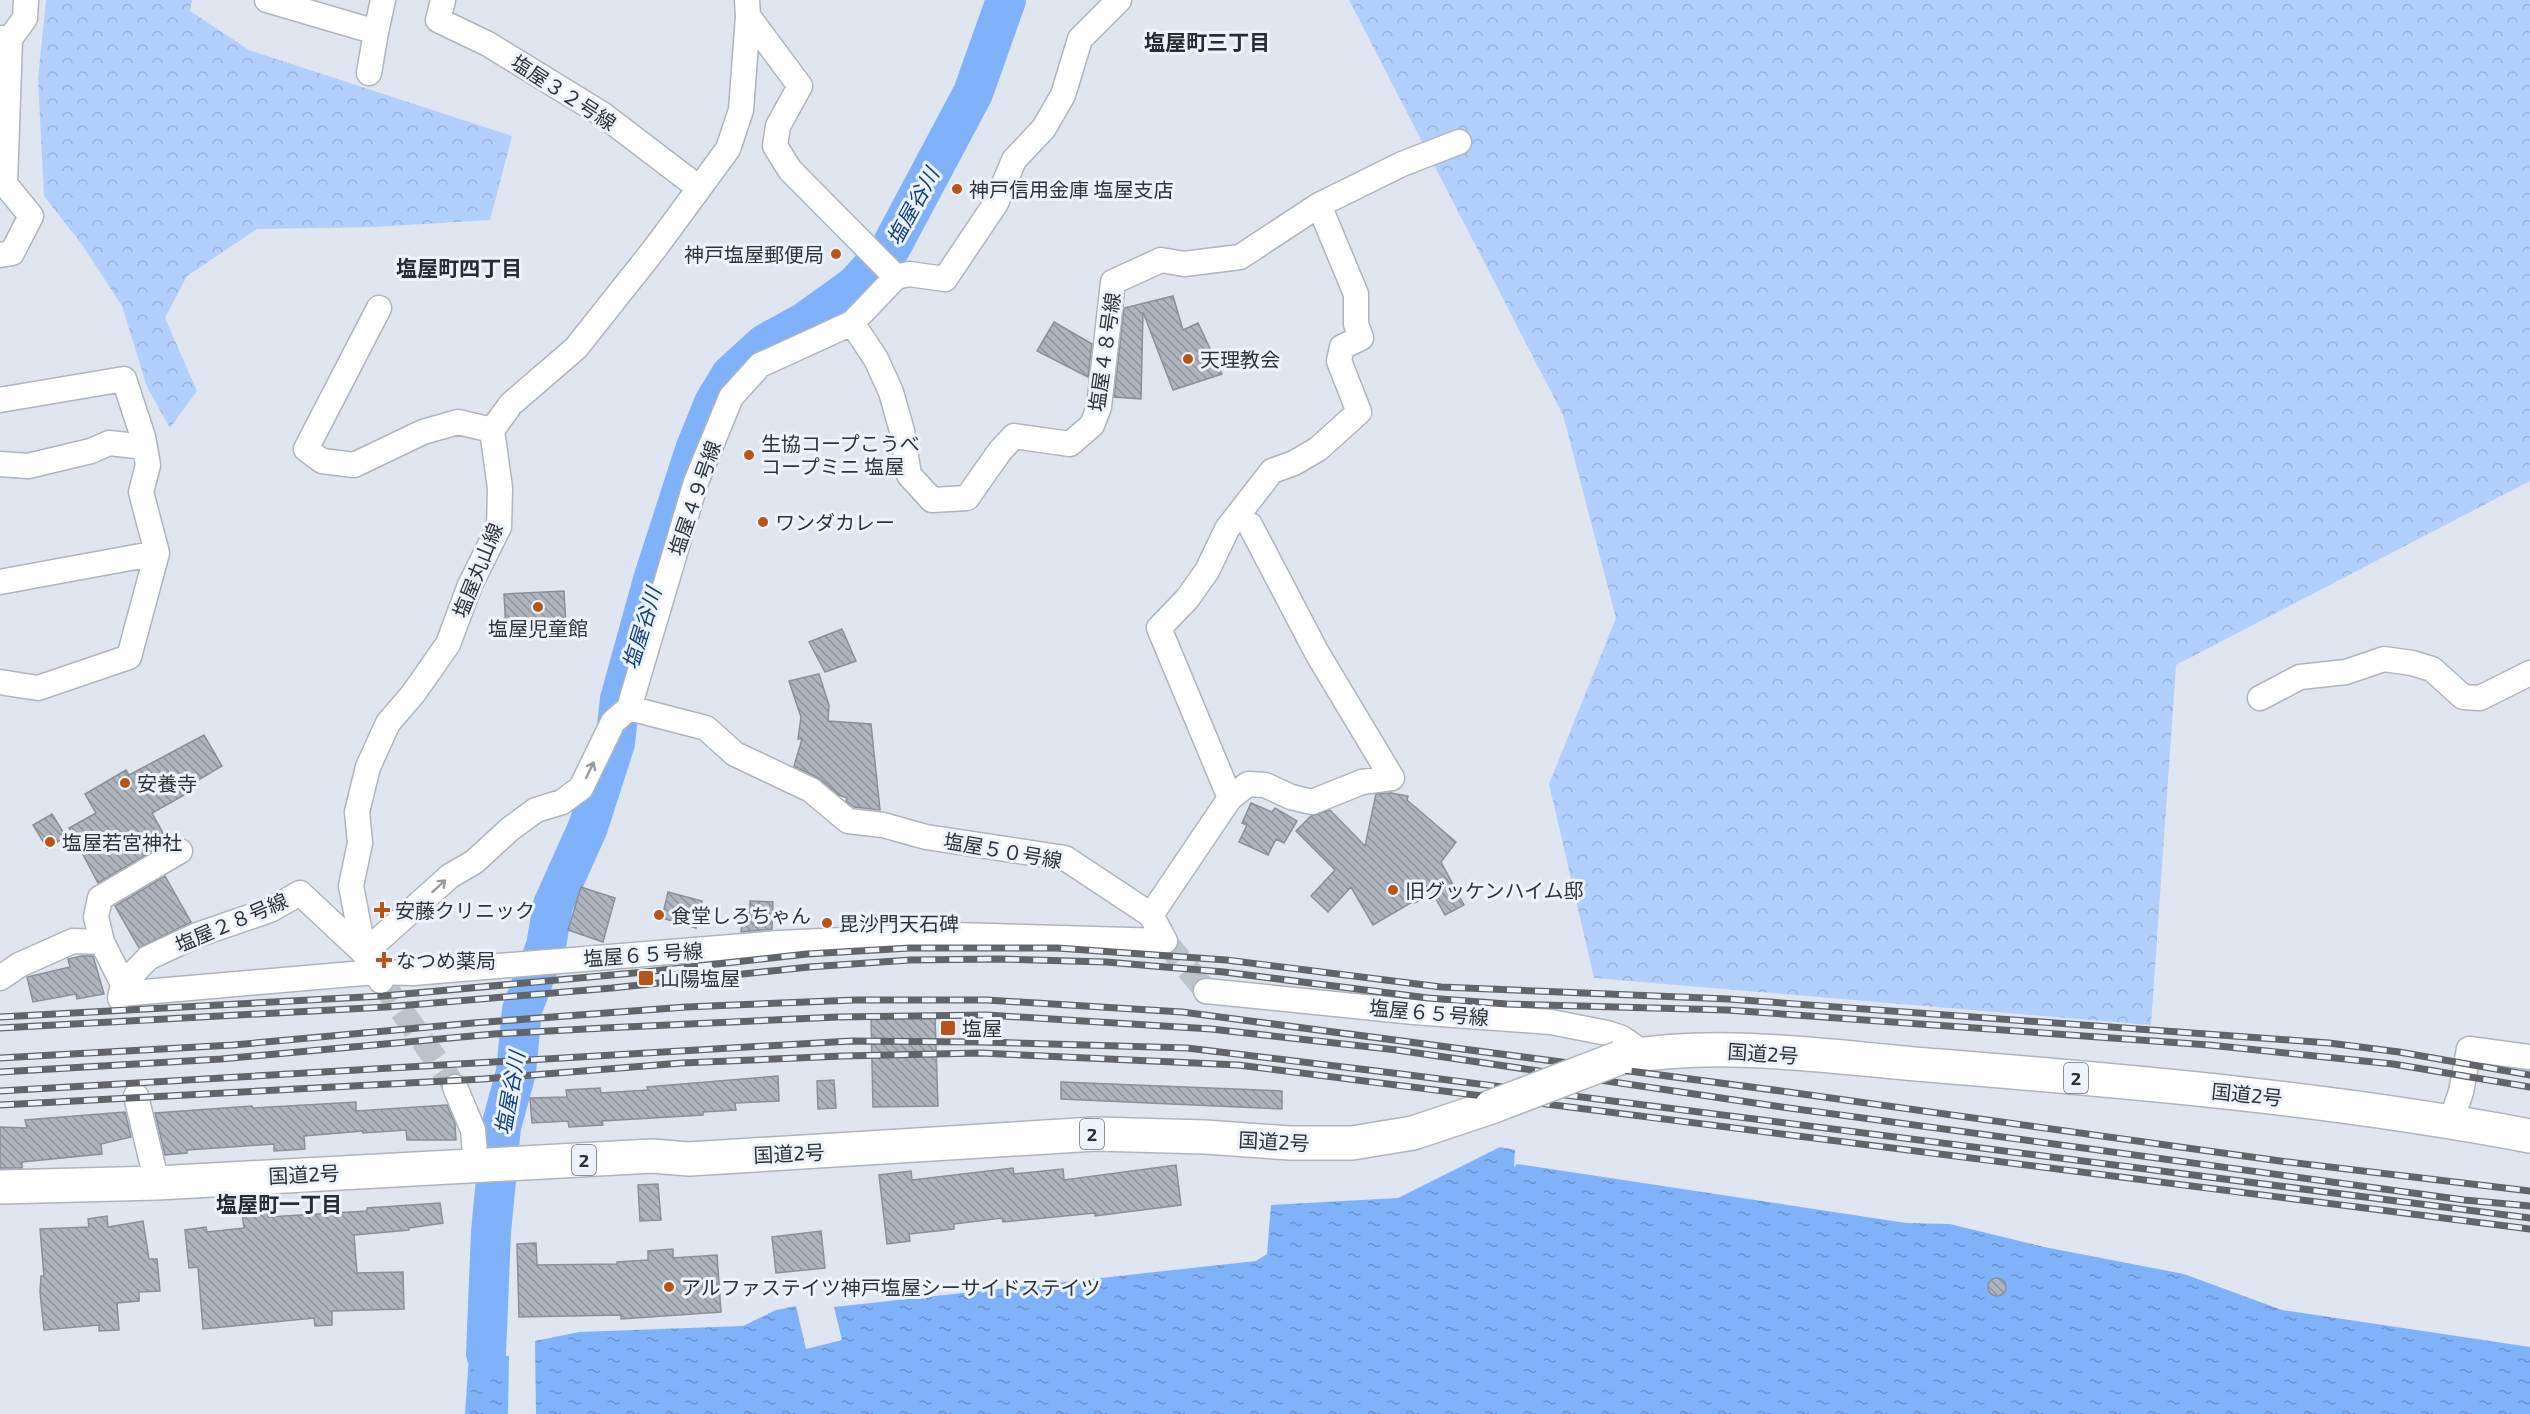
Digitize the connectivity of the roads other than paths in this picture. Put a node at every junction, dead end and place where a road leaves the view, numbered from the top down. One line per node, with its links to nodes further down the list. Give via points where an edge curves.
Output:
1 (26, 0): 8 (street, via 25,18)
2 (267, 0): 7 (street)
3 (383, 0): 7 (street)
4 (443, 0): 12 (street, 塩屋３２号線, via 438,20 488,44 602,114)
5 (1119, 0): 15 (street, via 1080,39 1063,95 1044,128 1014,160 996,204 945,279)
6 (747, 8): 12 (street, via 741,110 728,149); 15 (street, via 800,86 778,126 775,146 790,170)
7 (376, 32): 9 (street)
8 (5, 38): 11 (street)
9 (369, 73)
10 (1459, 142): 13 (street, 塩屋４８号線, via 1402,164)
11 (3, 155): 14 (street, via 5,184 32,216 12,253)
12 (699, 188): 19 (street, via 576,348 511,404)
13 (1319, 205): 17 (street, 塩屋４８号線, via 1240,257 1184,264 1161,260 1113,282 1099,407 1092,425 1070,444 1014,436 967,498 932,500 909,475 891,392 876,359); 29 (street, via 1356,294 1356,324 1361,338 1342,347 1339,362 1359,412 1318,449 1272,471 1227,529 1207,571 1187,599 1159,628)
14 (0, 255)
15 (893, 274): 17 (street, 塩屋４９号線)
16 (379, 308): 19 (street, via 306,449 322,461 354,465 423,432 458,422)
17 (852, 323): 28 (street, 塩屋４９号線, via 760,365 731,397 696,482)
18 (0, 400): 20 (street, via 124,379)
19 (492, 430): 33 (street, 塩屋丸山線, via 500,489 499,527 470,585 448,644 388,723 368,767 357,812 360,843 351,886)
20 (145, 447): 21 (street, via 109,443 28,466); 23 (street, via 148,465 141,492)
21 (0, 464)
22 (1250, 525): 29 (street, via 1317,653 1392,778 1362,782 1312,802 1265,785 1248,784)
23 (157, 553): 24 (street); 26 (street, via 129,657 38,688)
24 (0, 582)
25 (2530, 673): 27 (street, via 2480,698 2463,697 2432,669 2384,659 2346,672 2300,677)
26 (0, 682)
27 (2260, 698)
28 (622, 714): 31 (street, 塩屋５０号線, via 706,728 735,754 811,790 848,821 1065,858); 33 (street, 塩屋４９号線, one-way to 28, via 450,876 474,862 536,810 562,802 581,788)
29 (1230, 798): 31 (street)
30 (180, 851): 32 (street, via 100,898 96,917)
31 (1151, 915): 33 (street, 塩屋６５号線, via 1165,941 954,935 779,943 412,973)
32 (102, 942): 34 (street, via 73,941); 36 (street)
33 (373, 969): 36 (street, 塩屋６５号線); 36 (street, 塩屋２８号線, via 300,893 270,910 197,935 148,958)
34 (0, 978)
35 (1206, 991): 37 (street, 塩屋６５号線, via 1551,1022 1622,1038)
36 (121, 993)
37 (1632, 1056): 41 (highway, 国道2号 / 2, via 1674,1050 1759,1051 2232,1091); 43 (highway, 国道2号 / 2, bridge, via 1413,1133 1352,1143 1095,1134 689,1159 652,1156)
38 (2530, 1057): 41 (street, via 2469,1049)
39 (455, 1087): 43 (street, via 473,1130)
40 (136, 1096): 44 (street)
41 (2451, 1121): 42 (highway, 国道2号 / 2)
42 (2530, 1136)
43 (480, 1166): 44 (highway, 国道2号 / 2)
44 (157, 1183): 45 (highway, 国道2号 / 2)
45 (0, 1187)

